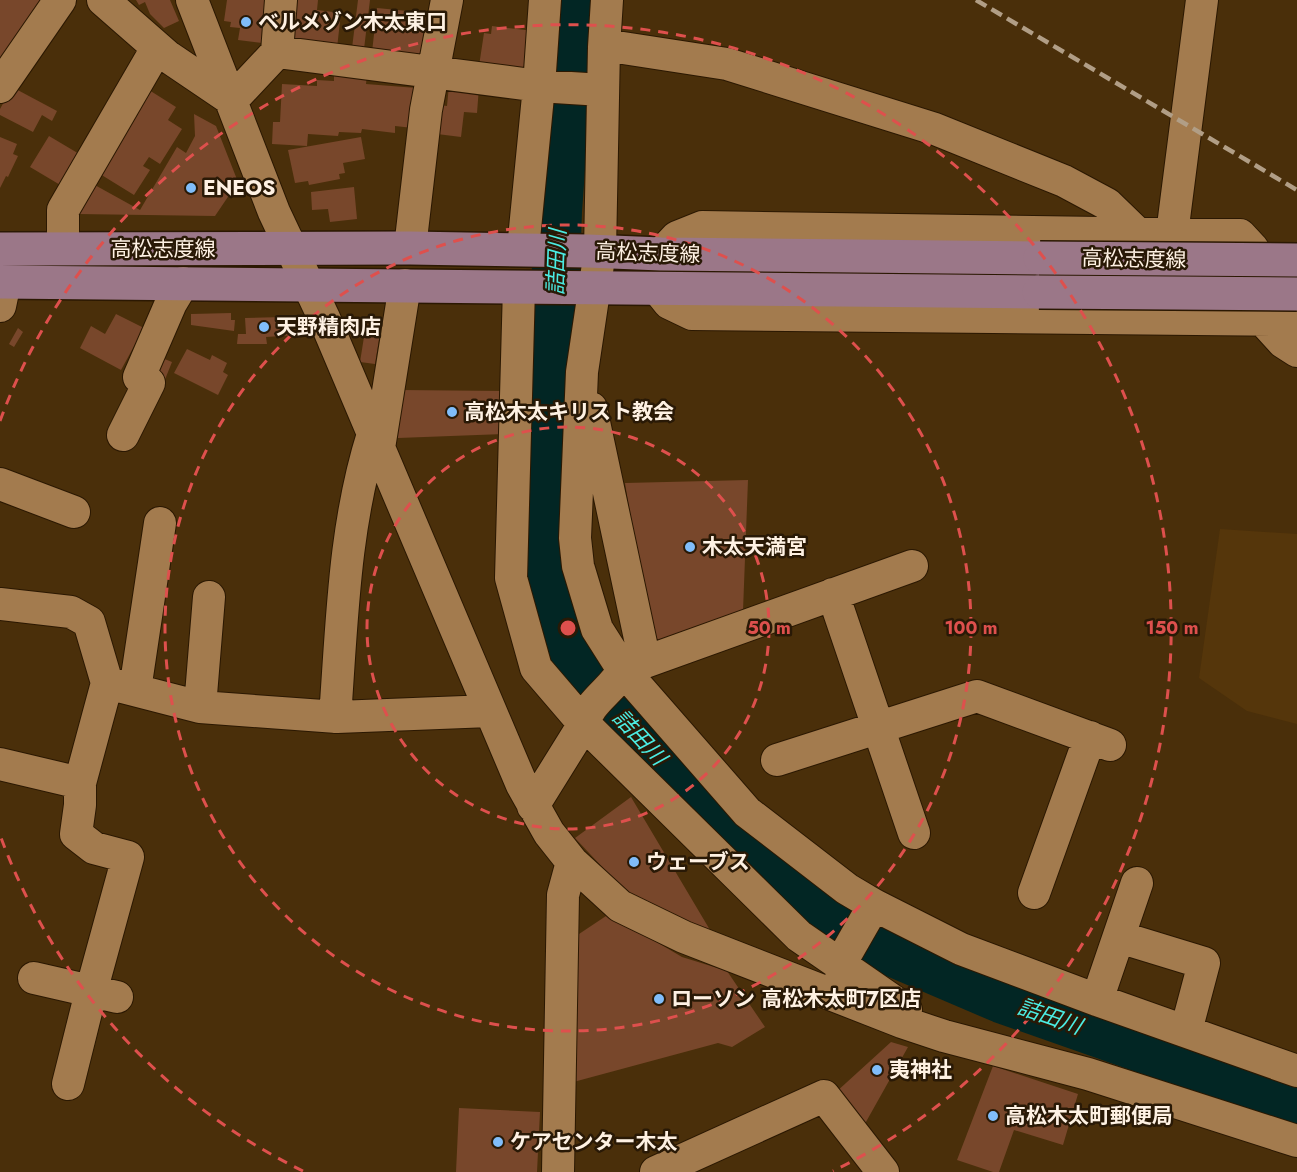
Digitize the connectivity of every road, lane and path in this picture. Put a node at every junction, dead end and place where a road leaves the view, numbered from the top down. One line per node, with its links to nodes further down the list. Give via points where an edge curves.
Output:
1 (60, 0): 14 (street)
2 (103, 0): 10 (street)
3 (192, 0): 16 (street)
4 (281, 0): 11 (street)
5 (447, 0): 12 (street)
6 (545, 0): 13 (street)
7 (607, 0): 9 (street)
8 (1203, 0): 18 (street)
9 (604, 47): 15 (street); 17 (street, via 727,64 935,129 1064,181 1107,204)
10 (157, 48): 16 (street); 21 (street, via 63,210)
11 (277, 52): 12 (street); 16 (street)
12 (434, 72): 13 (street); 19 (street)
13 (539, 86): 15 (street); 23 (street)
14 (0, 87)
15 (602, 90): 24 (street)
16 (232, 100): 22 (street)
17 (1138, 234): 18 (street); 25 (street, via 702,227 676,237)
18 (1172, 234): 35 (street, via 1240,235 1253,249)
19 (410, 248): 22 (main road, 高松志度線); 23 (main road, 高松志度線)
20 (0, 249): 21 (main road, 高松志度線)
21 (63, 249): 22 (main road, 高松志度線)
22 (291, 249): 28 (street)
23 (528, 249): 24 (main road, 高松志度線)
24 (594, 251): 25 (main road, 高松志度線); 32 (street)
25 (661, 254): 26 (main road, 高松志度線, bridge)
26 (1297, 260)
27 (183, 283): 28 (main road, 高松志度線); 33 (main road, 高松志度線); 39 (street, via 139,377 149,383)
28 (308, 284): 29 (main road, 高松志度線); 40 (street)
29 (405, 285): 30 (main road, 高松志度線); 40 (street)
30 (525, 287): 32 (main road, 高松志度線); 53 (street, via 511,578 536,668)
31 (657, 288): 32 (main road, 高松志度線); 34 (main road, 高松志度線, bridge); 35 (street, via 669,303 692,314)
32 (590, 289): 38 (street)
33 (2, 290)
34 (1297, 294)
35 (1263, 320): 36 (street); 37 (street)
36 (1297, 320)
37 (1297, 351)
38 (582, 372): 48 (street, via 597,429); 48 (street, via 575,538 578,566 597,630)
39 (123, 435)
40 (376, 441): 51 (street); 52 (street, via 367,453 348,550)
41 (0, 484): 42 (street)
42 (74, 512)
43 (160, 523): 49 (street)
44 (912, 566): 45 (street)
45 (833, 594): 48 (street); 54 (street)
46 (209, 597): 50 (street)
47 (0, 604): 49 (street, via 71,612 89,622)
48 (629, 670): 53 (street); 63 (street, via 747,812 847,889)
49 (121, 686): 50 (street); 57 (street)
50 (200, 707): 52 (street)
51 (490, 711): 52 (street); 58 (street)
52 (335, 717)
53 (585, 719): 58 (street); 65 (street, via 798,936)
54 (879, 728): 55 (street); 59 (street); 62 (street, via 977,696 1100,741)
55 (777, 759)
56 (0, 764): 57 (street)
57 (80, 783): 67 (street, via 76,834 94,848 128,858)
58 (534, 806): 60 (street)
59 (914, 833)
60 (572, 862): 70 (street, via 620,906 684,938); 74 (street, via 563,895)
61 (1137, 883): 64 (street)
62 (1034, 893)
63 (874, 905): 65 (street); 68 (street, via 961,949)
64 (1119, 937): 68 (street); 69 (street, via 1204,963)
65 (842, 960): 70 (street)
66 (34, 978): 67 (street)
67 (104, 994): 72 (street)
68 (1097, 1000): 69 (street)
69 (1186, 1031): 71 (street)
70 (944, 1036): 73 (street, via 1088,1074)
71 (1297, 1071)
72 (68, 1084)
73 (1297, 1141)
74 (558, 1172)
75 (656, 1172): 76 (street, via 824,1096)
76 (883, 1172)

